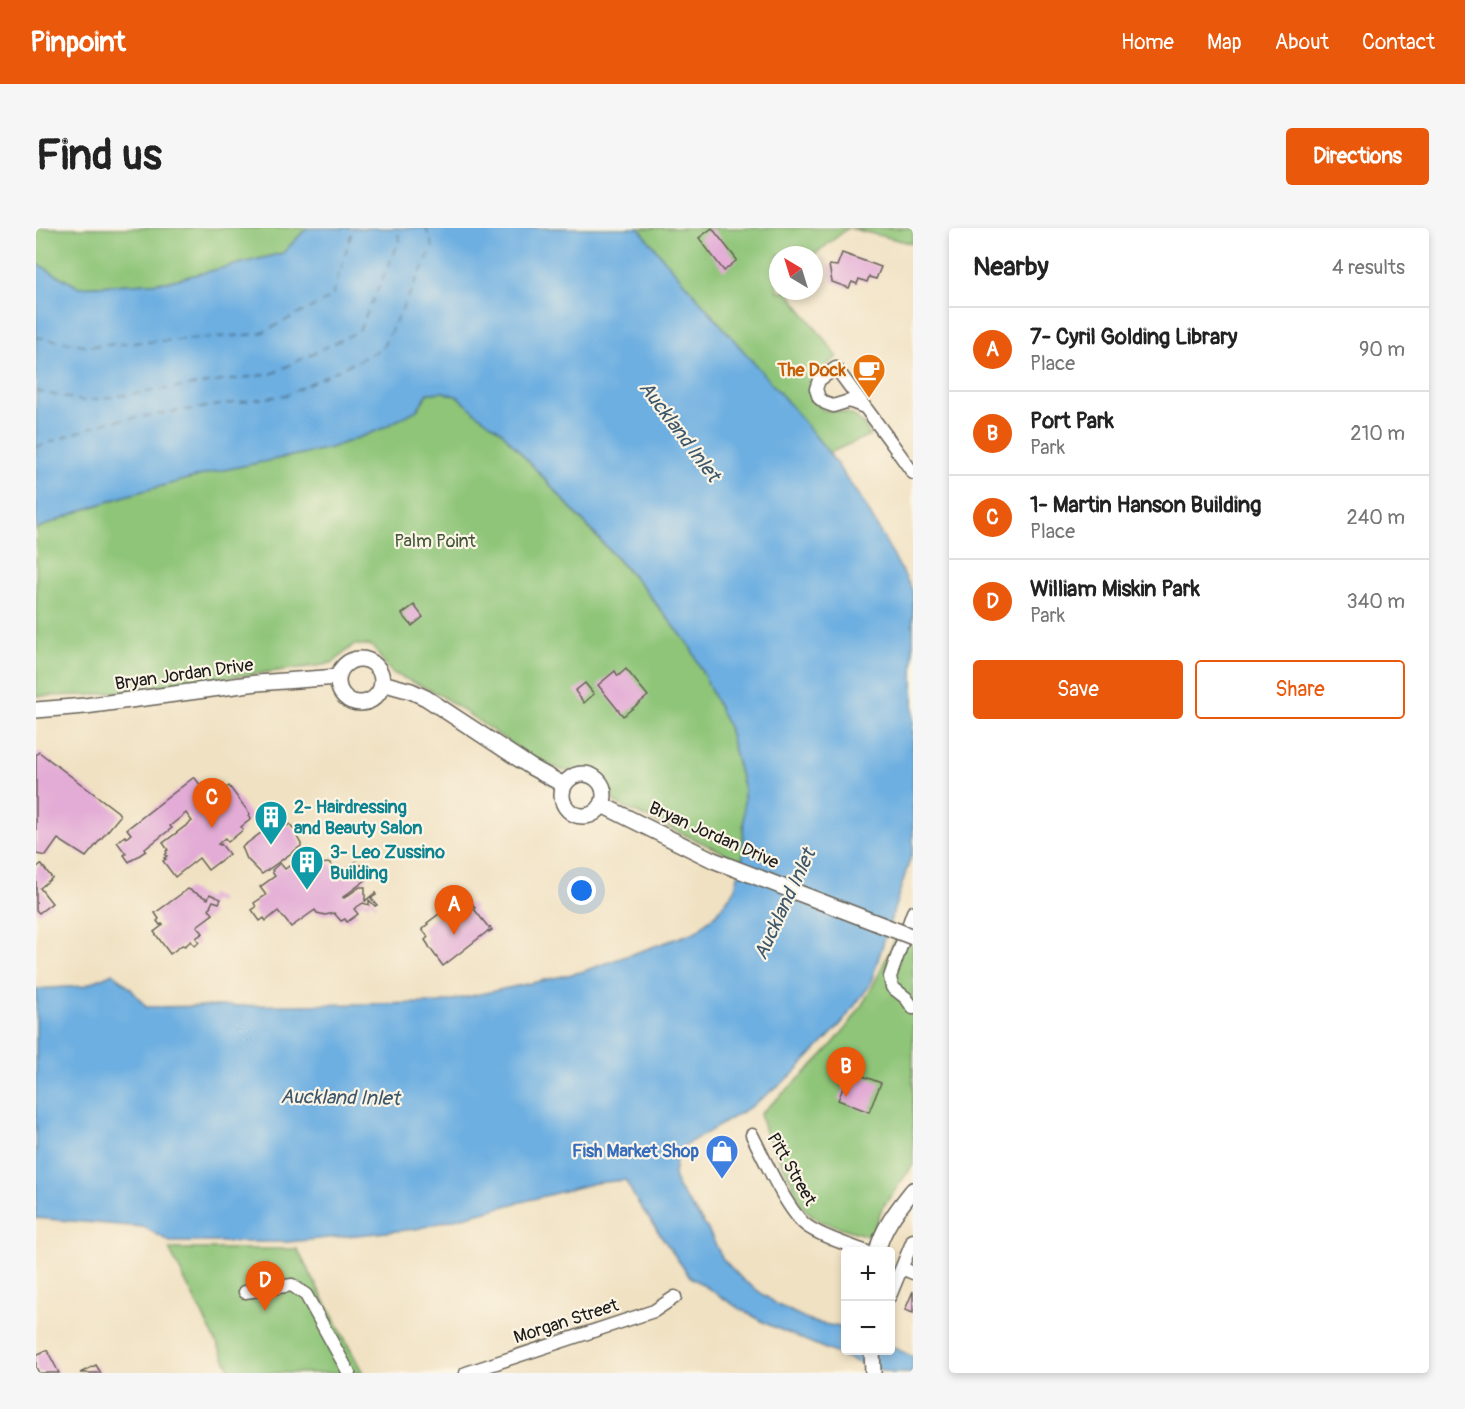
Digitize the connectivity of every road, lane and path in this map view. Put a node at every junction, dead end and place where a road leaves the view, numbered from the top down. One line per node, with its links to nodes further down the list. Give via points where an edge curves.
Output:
1 (864, 407): 2 (street)
2 (913, 473)
3 (338, 677): 4 (main road, via 344,665 361,658 379,669); 4 (main road, via 341,693 354,703 362,704 376,697); 5 (main road, Bryan Jordan Drive)
4 (382, 683): 6 (main road, via 426,698)
5 (36, 710)
6 (564, 785): 7 (main road, via 582,774 596,778 604,790); 7 (main road, via 562,801 570,813 585,817)
7 (602, 805): 9 (main road, Bryan Jordan Drive, bridge, via 712,860)
8 (913, 912): 10 (street, via 890,977 892,987)
9 (913, 937)
10 (913, 1008)
11 (752, 1135): 14 (street, Pitt Street, via 787,1202 806,1226)
12 (913, 1190): 15 (main road, via 893,1215)
13 (913, 1240): 16 (street)
14 (856, 1247)
15 (878, 1247)
16 (907, 1270): 17 (street)
17 (895, 1290)
18 (245, 1292): 22 (street, via 292,1285 306,1295)
19 (675, 1297): 23 (street, Morgan Street, via 654,1311)
20 (872, 1355): 21 (main road)
21 (873, 1371)
22 (349, 1373)
23 (466, 1373)

